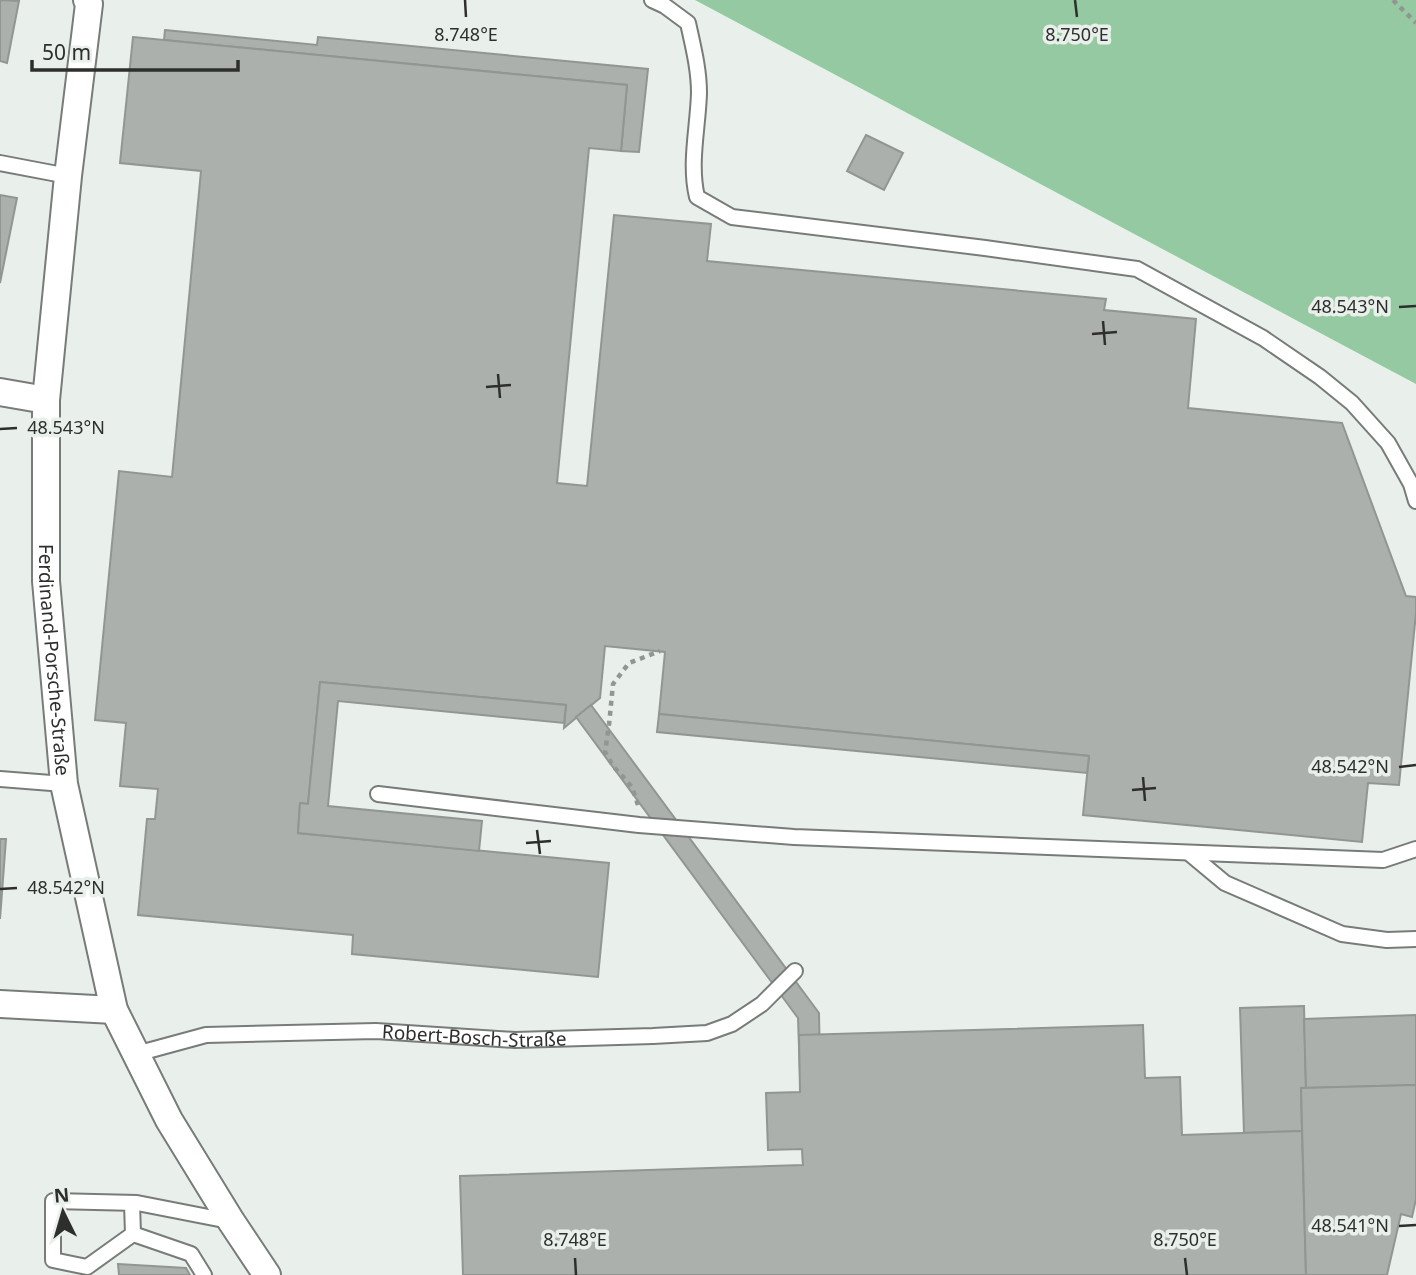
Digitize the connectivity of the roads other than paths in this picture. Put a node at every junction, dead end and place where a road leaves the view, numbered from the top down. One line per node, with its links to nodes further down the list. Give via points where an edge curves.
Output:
1 (87, 0): 4 (street, Ferdinand-Porsche-Straße)
2 (652, 0): 7 (lane, via 688,23 697,61 692,178 697,197 732,216 1137,269 1263,338 1352,403 1388,443)
3 (0, 163): 4 (lane)
4 (68, 176): 6 (street, Ferdinand-Porsche-Straße)
5 (0, 392): 6 (street)
6 (46, 400): 9 (street, Ferdinand-Porsche-Straße, via 46,581)
7 (1416, 501)
8 (0, 779): 9 (lane)
9 (64, 784): 16 (street, Ferdinand-Porsche-Straße)
10 (379, 794): 12 (lane, via 639,825 793,837)
11 (1416, 849): 12 (lane, via 1383,860)
12 (1189, 853): 13 (lane, via 1224,883 1342,934)
13 (1416, 939)
14 (795, 971): 17 (lane, Robert-Bosch-Straße, via 762,1004 732,1024 707,1033 515,1040 376,1031 206,1035)
15 (0, 1004): 16 (street)
16 (114, 1010): 17 (street, Ferdinand-Porsche-Straße)
17 (136, 1054): 19 (street, Ferdinand-Porsche-Straße, via 169,1120)
18 (132, 1203): 19 (lane); 20 (lane); 20 (lane, via 53,1200 53,1260 87,1267)
19 (231, 1221): 22 (street, Ferdinand-Porsche-Straße)
20 (133, 1234): 21 (lane, via 191,1254)
21 (204, 1275)
22 (267, 1275)

